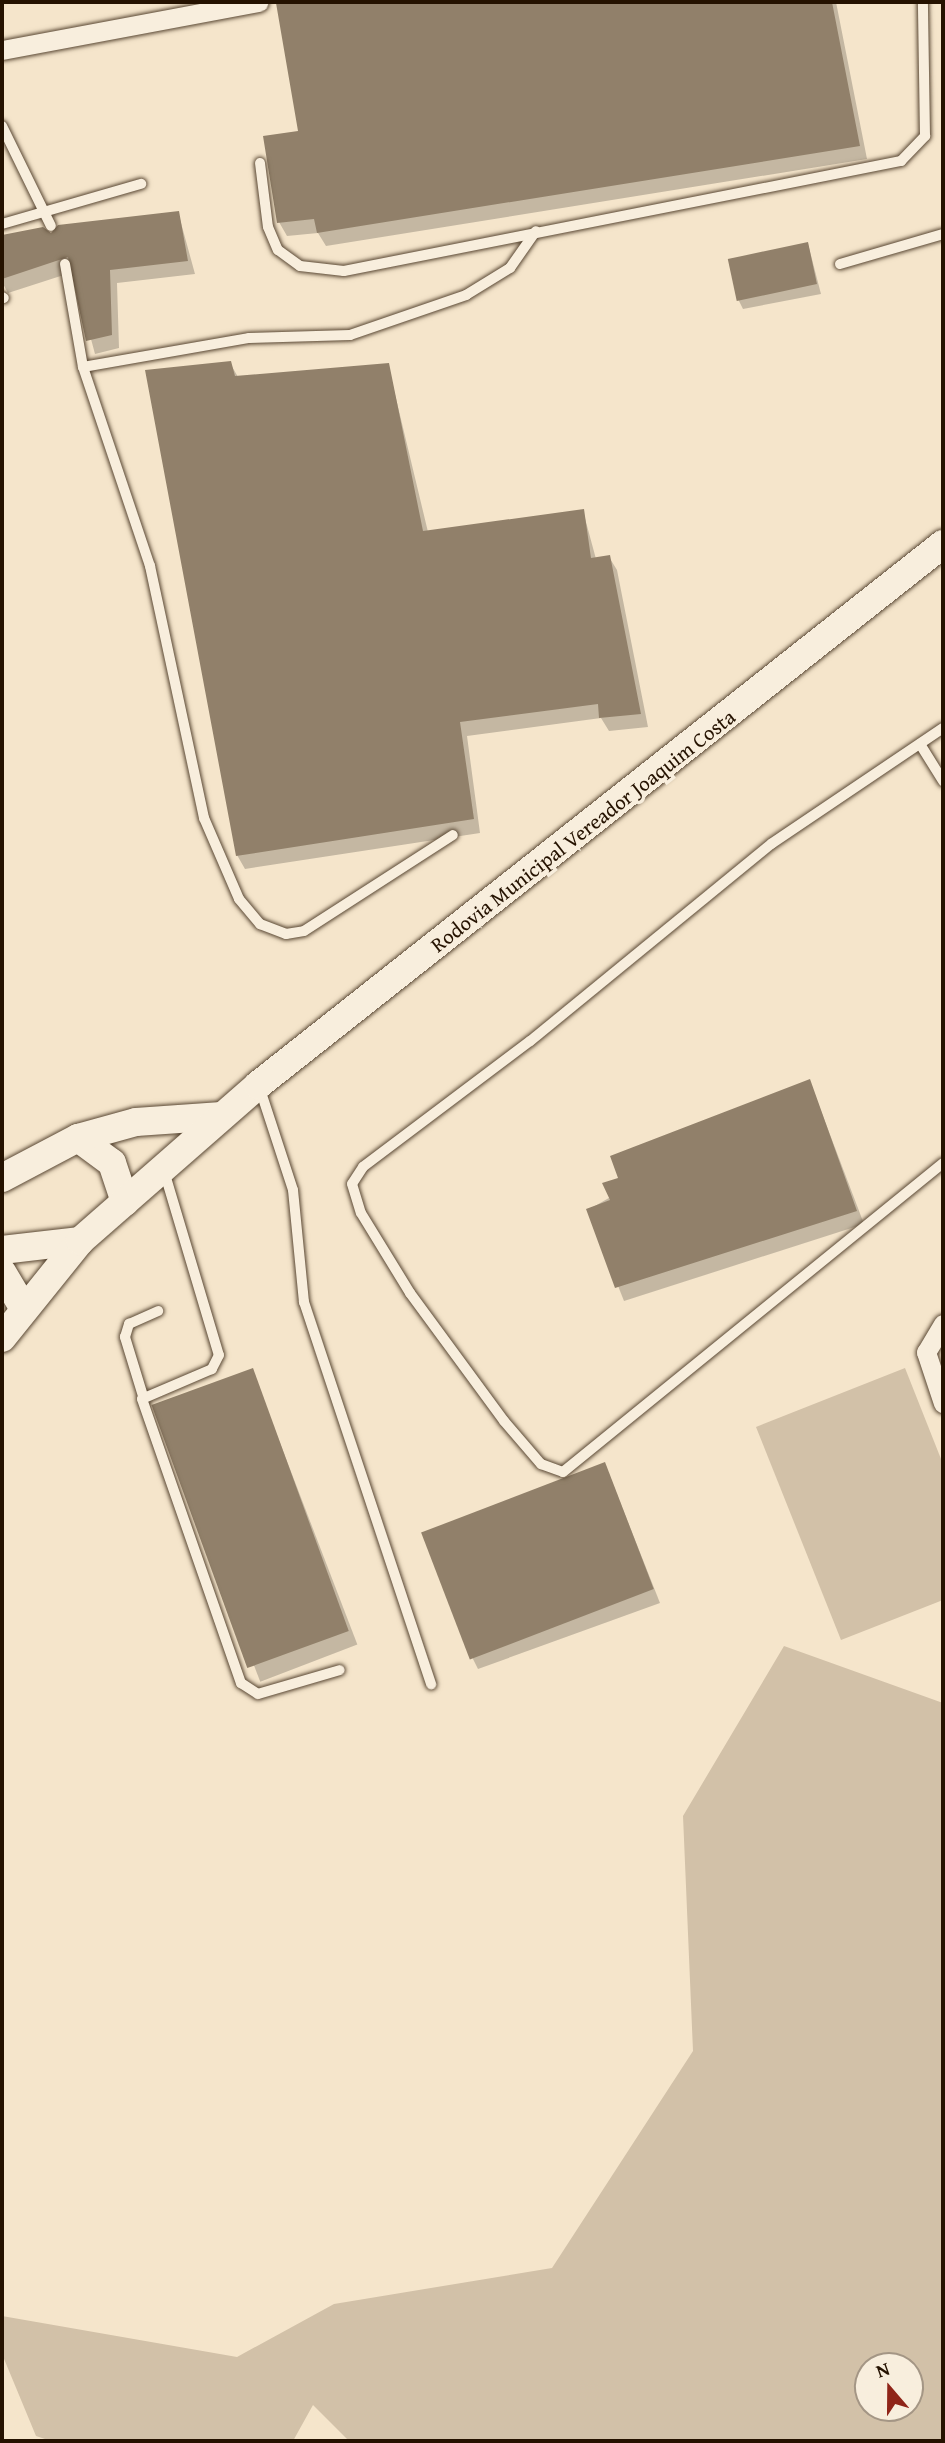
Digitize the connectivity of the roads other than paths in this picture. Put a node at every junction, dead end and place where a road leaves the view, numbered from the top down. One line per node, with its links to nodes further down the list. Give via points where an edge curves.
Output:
1 (259, 2): 3 (street)
2 (923, 2): 10 (lane, via 926,136 901,161)
3 (2, 50)
4 (2, 126): 7 (lane)
5 (260, 163): 10 (lane, via 268,227 278,250 300,266 344,271)
6 (141, 184): 7 (lane)
7 (41, 208): 8 (lane); 9 (lane)
8 (2, 225)
9 (51, 226)
10 (536, 231): 14 (lane, via 510,268 466,295 350,335 249,338)
11 (943, 234): 13 (lane)
12 (65, 264): 14 (lane)
13 (840, 264)
14 (83, 367): 19 (lane, via 150,566 204,818 239,900 260,924 286,934 304,931)
15 (943, 544): 20 (main road, Rodovia Municipal Vereador Joaquim Costa)
16 (943, 728): 17 (lane)
17 (920, 744): 18 (lane); 23 (lane, via 781,836 530,1041 363,1167 352,1184 361,1213 410,1293 541,1464 563,1472)
18 (943, 781)
19 (453, 835)
20 (258, 1085): 21 (main road, Rodovia Municipal Vereador Joaquim Costa); 36 (lane, via 293,1190 304,1302)
21 (222, 1116): 22 (main road, via 136,1122); 24 (main road, Rodovia Municipal Vereador Joaquim Costa)
22 (78, 1138): 25 (main road); 26 (main road, via 111,1163)
23 (943, 1163)
24 (164, 1171): 26 (main road, Rodovia Municipal Vereador Joaquim Costa); 33 (lane, via 219,1355 212,1368)
25 (2, 1178)
26 (125, 1202): 27 (main road, Rodovia Municipal Vereador Joaquim Costa)
27 (80, 1241): 28 (main road); 31 (main road)
28 (2, 1250)
29 (2, 1272): 31 (main road)
30 (158, 1311): 33 (lane, via 129,1324 125,1336)
31 (9, 1323)
32 (943, 1324): 34 (street, via 926,1352)
33 (143, 1396): 35 (lane, via 241,1683 258,1694)
34 (943, 1403)
35 (340, 1670)
36 (431, 1684)

